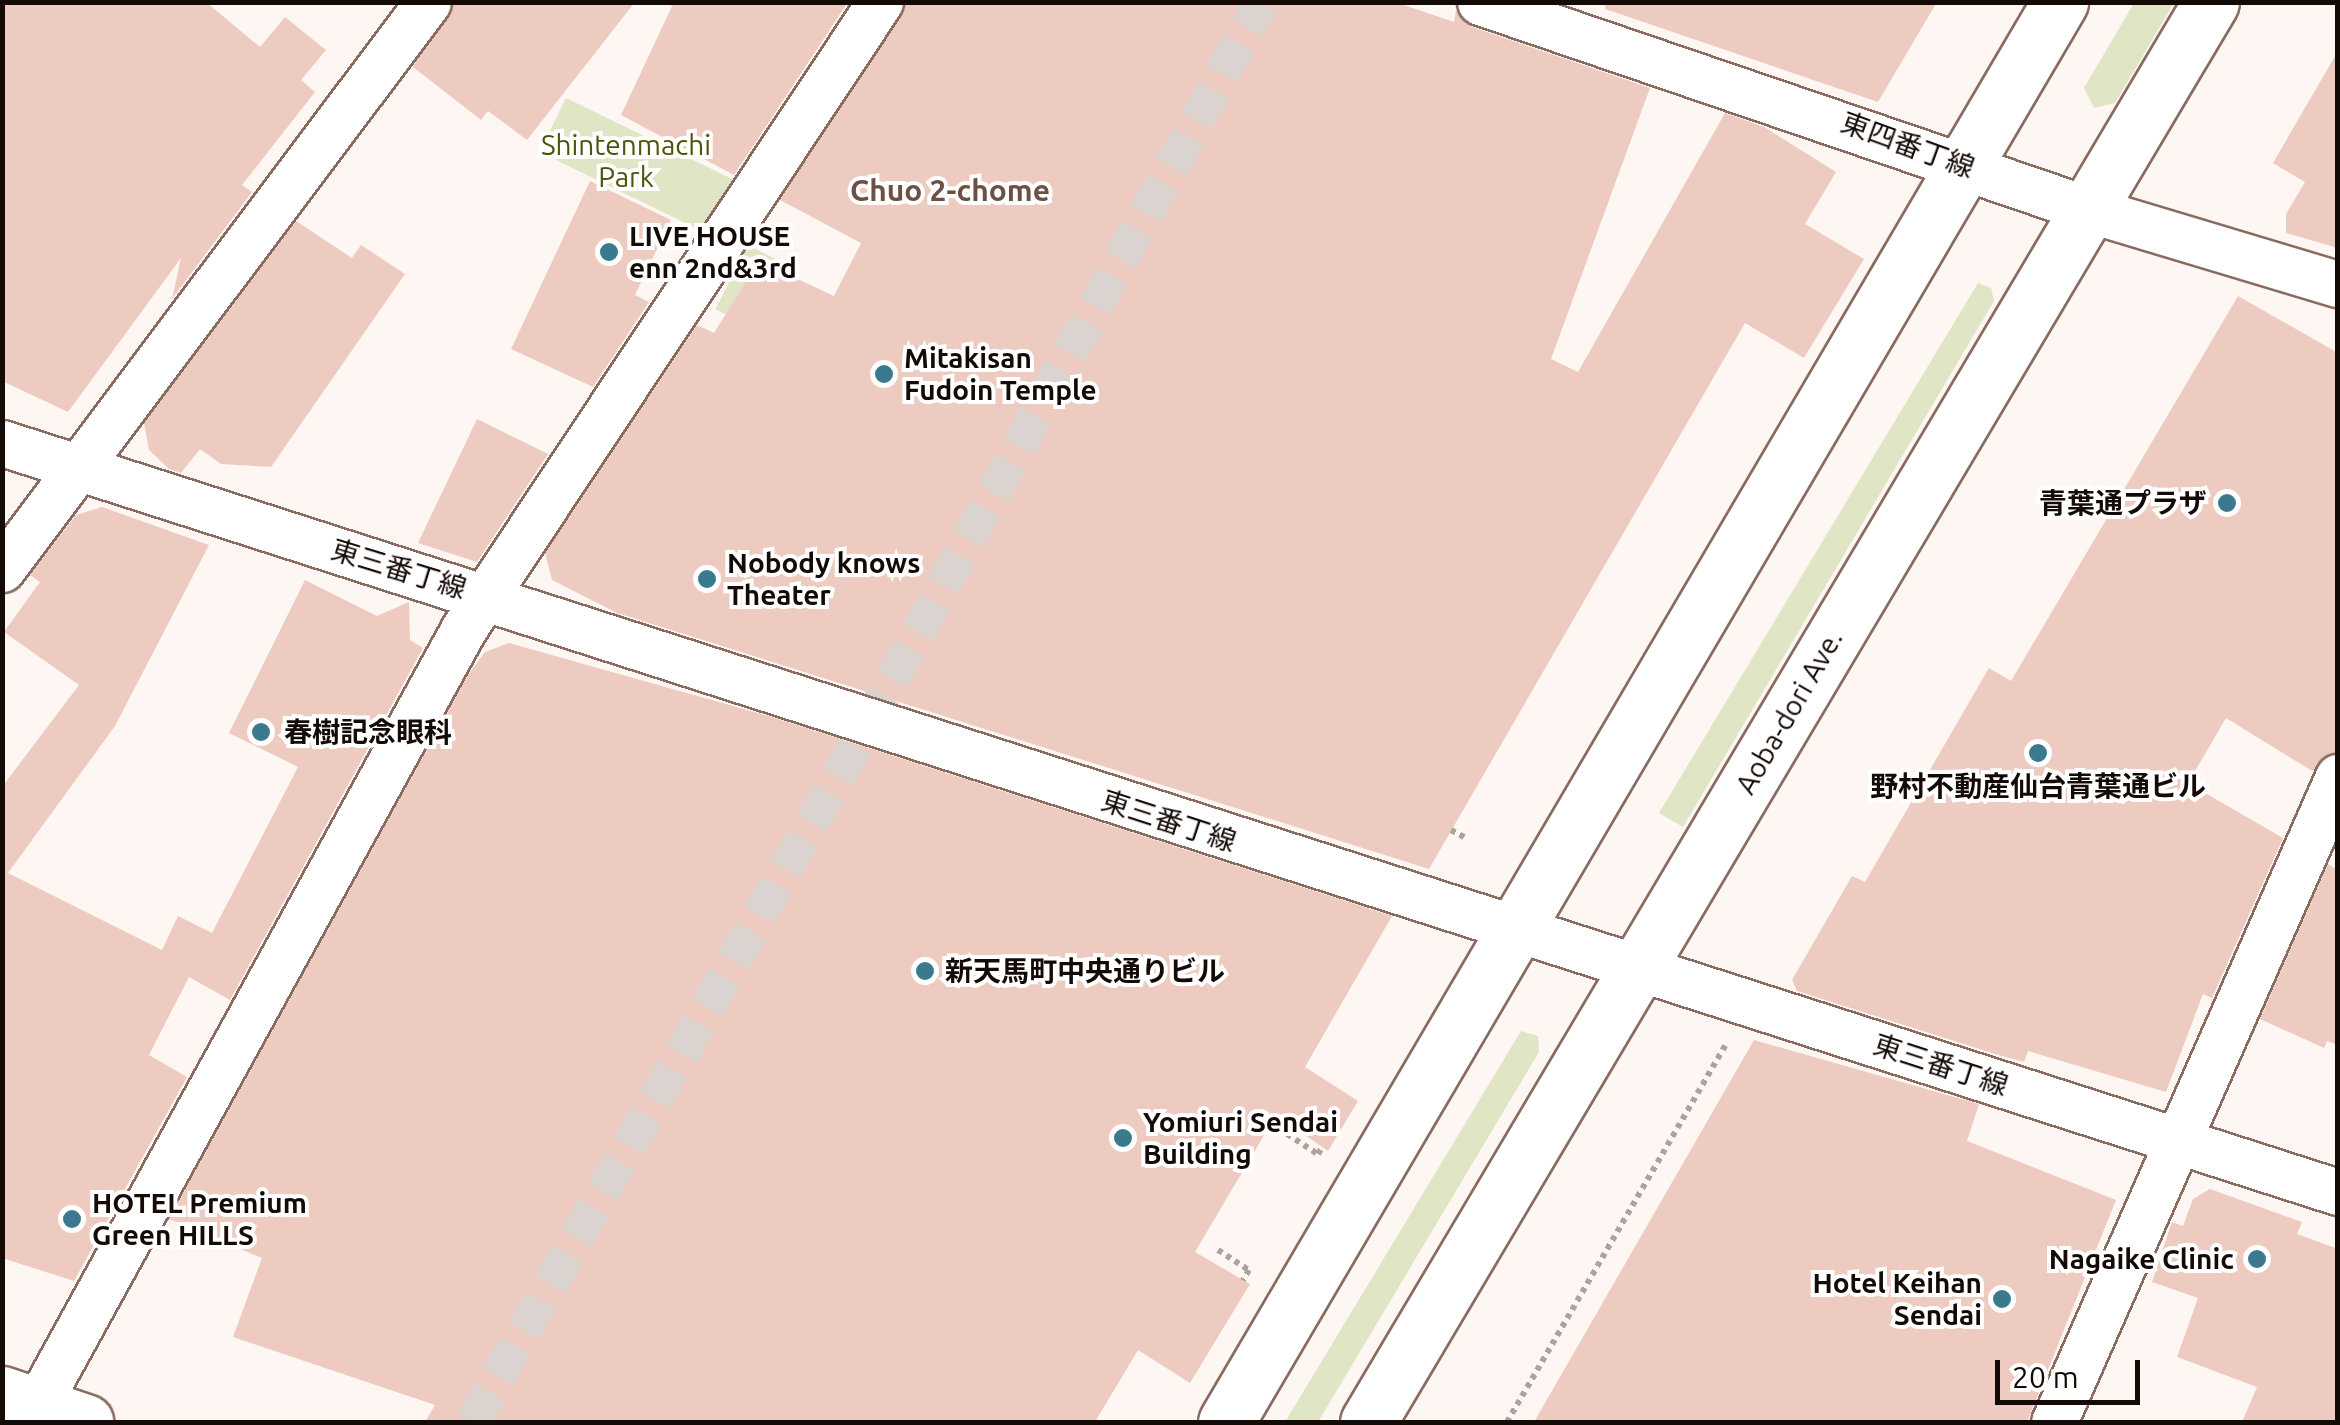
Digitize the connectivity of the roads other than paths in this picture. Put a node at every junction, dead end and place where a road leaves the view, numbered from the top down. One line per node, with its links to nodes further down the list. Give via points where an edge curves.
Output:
1 (428, 2): 10 (street)
2 (880, 2): 12 (street)
3 (1480, 2): 6 (street, 東四番丁線)
4 (2060, 2): 6 (street)
5 (2211, 2): 7 (street, Aoba-dori Ave.)
6 (1962, 164): 7 (street, 東四番丁線); 14 (street)
7 (2084, 208): 8 (street, 東四番丁線); 15 (street, Aoba-dori Ave.)
8 (2338, 284)
9 (2, 443): 10 (street, 東三番丁線)
10 (78, 467): 11 (street); 12 (street, 東三番丁線)
11 (2, 569)
12 (488, 597): 14 (street, 東三番丁線); 18 (street)
13 (2338, 777): 16 (street)
14 (1509, 930): 15 (street, 東三番丁線); 19 (street)
15 (1639, 968): 16 (street, 東三番丁線); 20 (street, Aoba-dori Ave.)
16 (2176, 1141): 17 (street, 東三番丁線); 21 (street)
17 (2338, 1192)
18 (42, 1407)
19 (1226, 1422)
20 (1368, 1422)
21 (2054, 1422)

